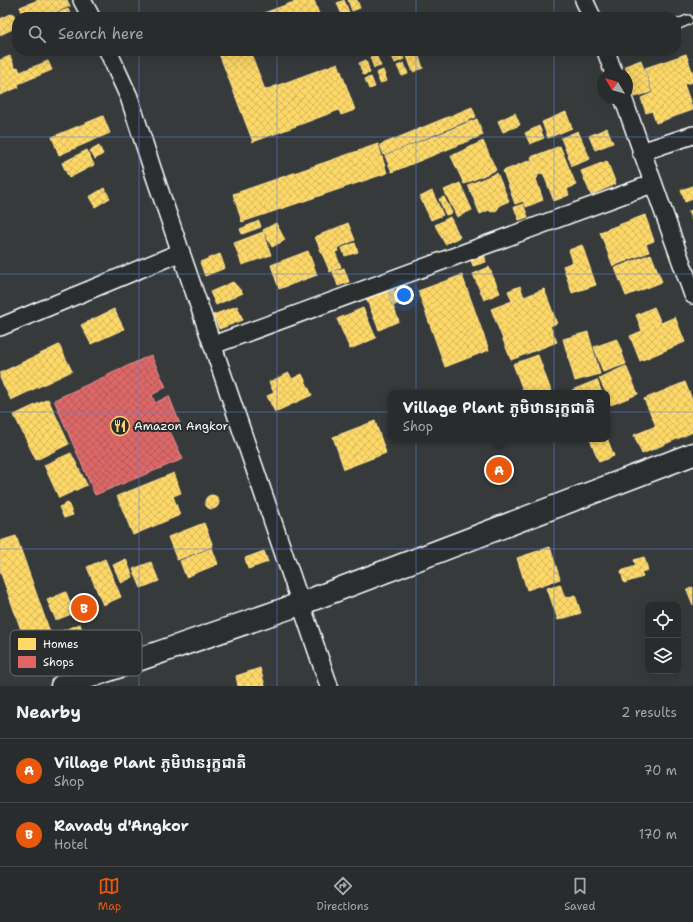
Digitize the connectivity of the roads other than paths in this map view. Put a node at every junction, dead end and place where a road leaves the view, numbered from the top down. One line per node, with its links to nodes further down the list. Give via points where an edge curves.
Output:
1 (82, 0): 3 (street)
2 (584, 0): 4 (street)
3 (89, 12)
4 (590, 12)
5 (688, 20): 6 (lane)
6 (681, 23)
7 (110, 56): 14 (street, via 130,97)
8 (608, 56): 9 (street)
9 (612, 68)
10 (625, 104): 12 (street)
11 (693, 135): 12 (street)
12 (641, 152): 13 (street)
13 (652, 184): 15 (street); 17 (street)
14 (181, 252): 16 (street); 17 (street)
15 (693, 295)
16 (0, 327)
17 (213, 345): 19 (street)
18 (693, 454): 19 (street)
19 (300, 604): 20 (street); 23 (street)
20 (142, 658)
21 (91, 676): 22 (street)
22 (62, 686)
23 (329, 686)

